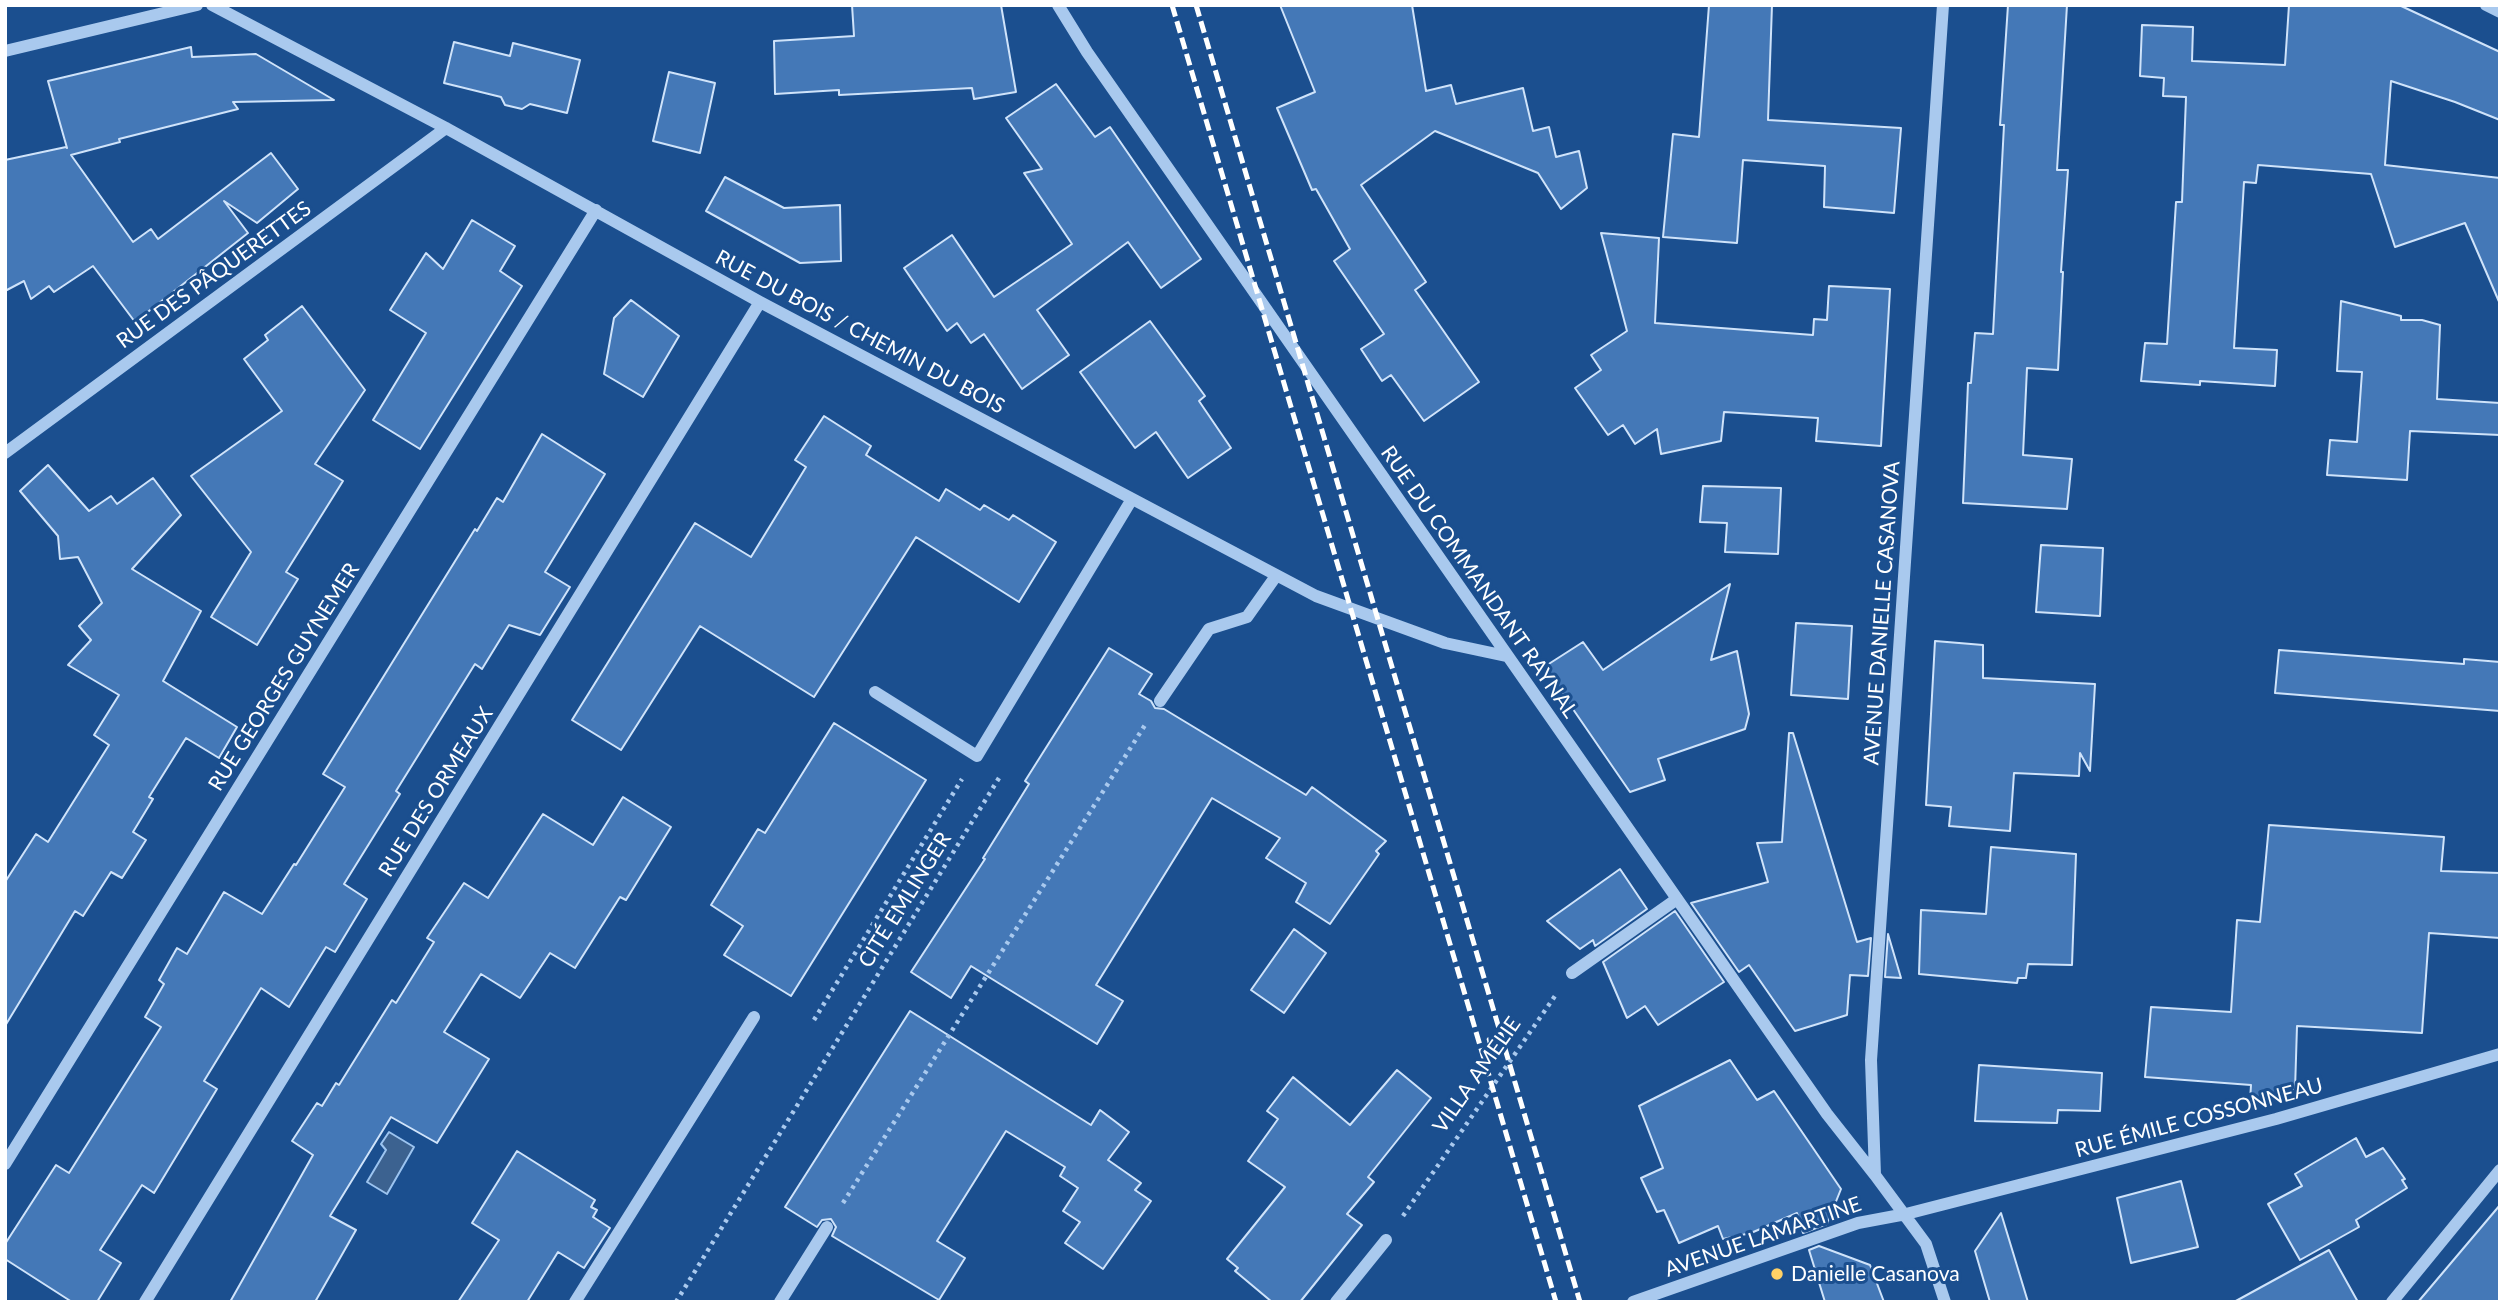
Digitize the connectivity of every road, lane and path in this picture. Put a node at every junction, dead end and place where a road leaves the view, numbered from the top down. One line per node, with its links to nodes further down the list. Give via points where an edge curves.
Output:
1 (197, 5): 7 (street)
2 (212, 5): 8 (street, RUE DU BOIS / CHEMIN DU BOIS)
3 (1058, 5): 14 (street, RUE DU COMMANDANT RAYNAL)
4 (1943, 5): 26 (street, AVENUE DANIELLE CASANOVA, via 1871,1060)
5 (2486, 5): 6 (street)
6 (2500, 12)
7 (5, 51)
8 (446, 128): 9 (street, RUE DU BOIS / CHEMIN DU BOIS); 11 (street, RUE DES PÂQUERETTES)
9 (596, 210): 10 (street, RUE DU BOIS / CHEMIN DU BOIS); 24 (street, RUE GEORGES GUYNEMER)
10 (760, 302): 12 (street, RUE DU BOIS / CHEMIN DU BOIS); 30 (street, RUE DES ORMEAUX)
11 (5, 453)
12 (1132, 499): 13 (street, RUE DU BOIS / CHEMIN DU BOIS); 17 (street)
13 (1276, 576): 14 (street, RUE DU BOIS / CHEMIN DU BOIS, via 1316,596 1445,643); 16 (street, via 1247,617 1209,629)
14 (1506, 656): 19 (street, RUE DU COMMANDANT RAYNAL)
15 (876, 692): 17 (street)
16 (1160, 701): 28 (path)
17 (976, 756): 22 (path)
18 (1002, 773): 32 (path, CITÉ EMLINGER)
19 (1677, 899): 20 (street); 26 (street, RUE DU COMMANDANT RAYNAL)
20 (1572, 972): 29 (path, VILLA AMÉLIE)
21 (754, 1017): 31 (street)
22 (814, 1020)
23 (2500, 1054): 27 (street, RUE ÉMILE COSSONNEAU, via 2276,1119)
24 (5, 1164)
25 (2500, 1170): 37 (street)
26 (1875, 1175): 27 (street)
27 (1906, 1214): 35 (street, AVENUE LAMARTINE, via 1858,1223); 36 (street, via 1926,1244)
28 (827, 1227): 33 (street)
29 (1386, 1240): 34 (street)
30 (145, 1302)
31 (575, 1302)
32 (676, 1302)
33 (780, 1302)
34 (1336, 1302)
35 (1633, 1302)
36 (1945, 1302)
37 (2392, 1302)

